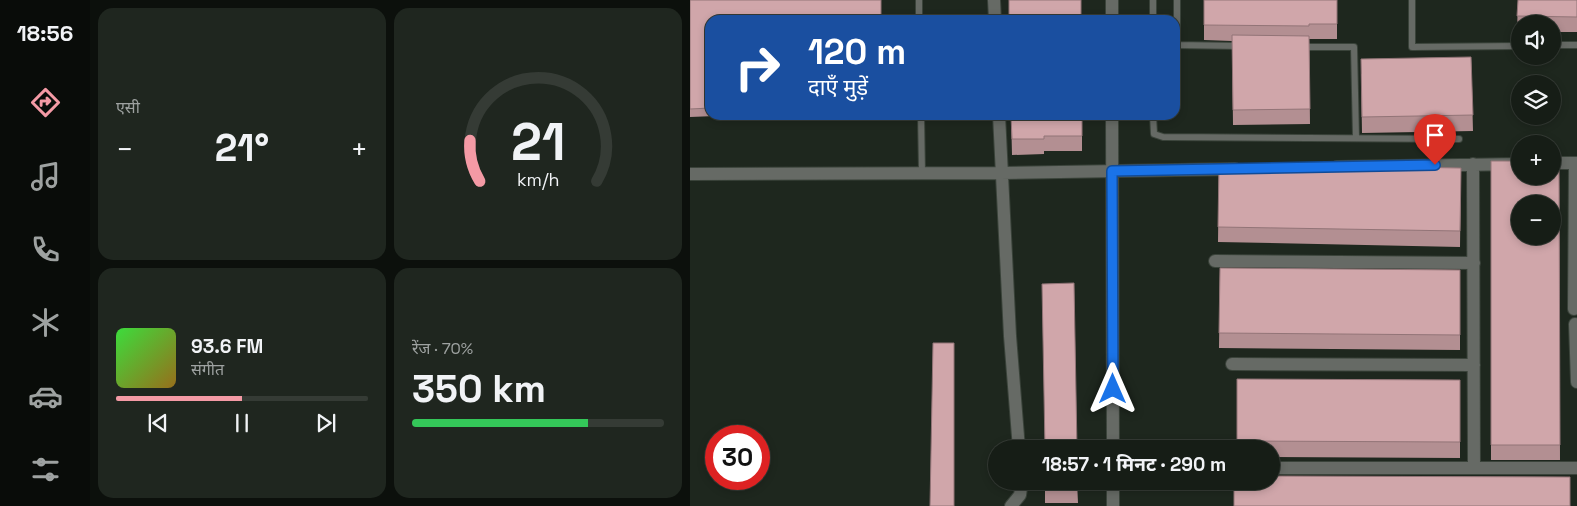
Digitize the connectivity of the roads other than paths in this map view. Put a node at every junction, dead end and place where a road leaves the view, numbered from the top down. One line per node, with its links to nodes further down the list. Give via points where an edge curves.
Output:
1 (919, 0): 7 (lane)
2 (994, 0): 8 (street)
3 (1112, 0): 9 (street)
4 (1153, 0): 10 (lane)
5 (1177, 0): 11 (lane)
6 (1412, 0): 17 (lane, via 1412,47)
7 (919, 15)
8 (995, 15)
9 (1112, 15)
10 (1153, 15)
11 (1177, 15)
12 (1180, 44): 15 (lane)
13 (1561, 45): 14 (lane)
14 (1577, 45)
15 (1246, 46)
16 (1295, 46): 22 (lane, via 1354,48)
17 (1511, 46)
18 (921, 120): 31 (lane)
19 (999, 120): 32 (street)
20 (1112, 120): 30 (street)
21 (1153, 120): 22 (lane, via 1154,134 1163,137)
22 (1356, 138): 23 (lane)
23 (1459, 139)
24 (1561, 163): 25 (street)
25 (1576, 163): 34 (street)
26 (1473, 164): 27 (street); 28 (street); 36 (street)
27 (1511, 164)
28 (1324, 167)
29 (1245, 168): 30 (street)
30 (1112, 171): 32 (street); 44 (street)
31 (922, 173): 32 (street); 33 (street)
32 (1001, 173): 43 (street)
33 (690, 174)
34 (1576, 258): 37 (street)
35 (1215, 261): 36 (street)
36 (1474, 263): 40 (street)
37 (1574, 309)
38 (1575, 324): 41 (street)
39 (1232, 364): 40 (street)
40 (1474, 365): 46 (street)
41 (1577, 366): 42 (street)
42 (1577, 382)
43 (1018, 440)
44 (1113, 440)
45 (1280, 468): 46 (street)
46 (1474, 468): 47 (street)
47 (1577, 468)
48 (1021, 490): 50 (street)
49 (1113, 490): 51 (street)
50 (1011, 506)
51 (1113, 506)

